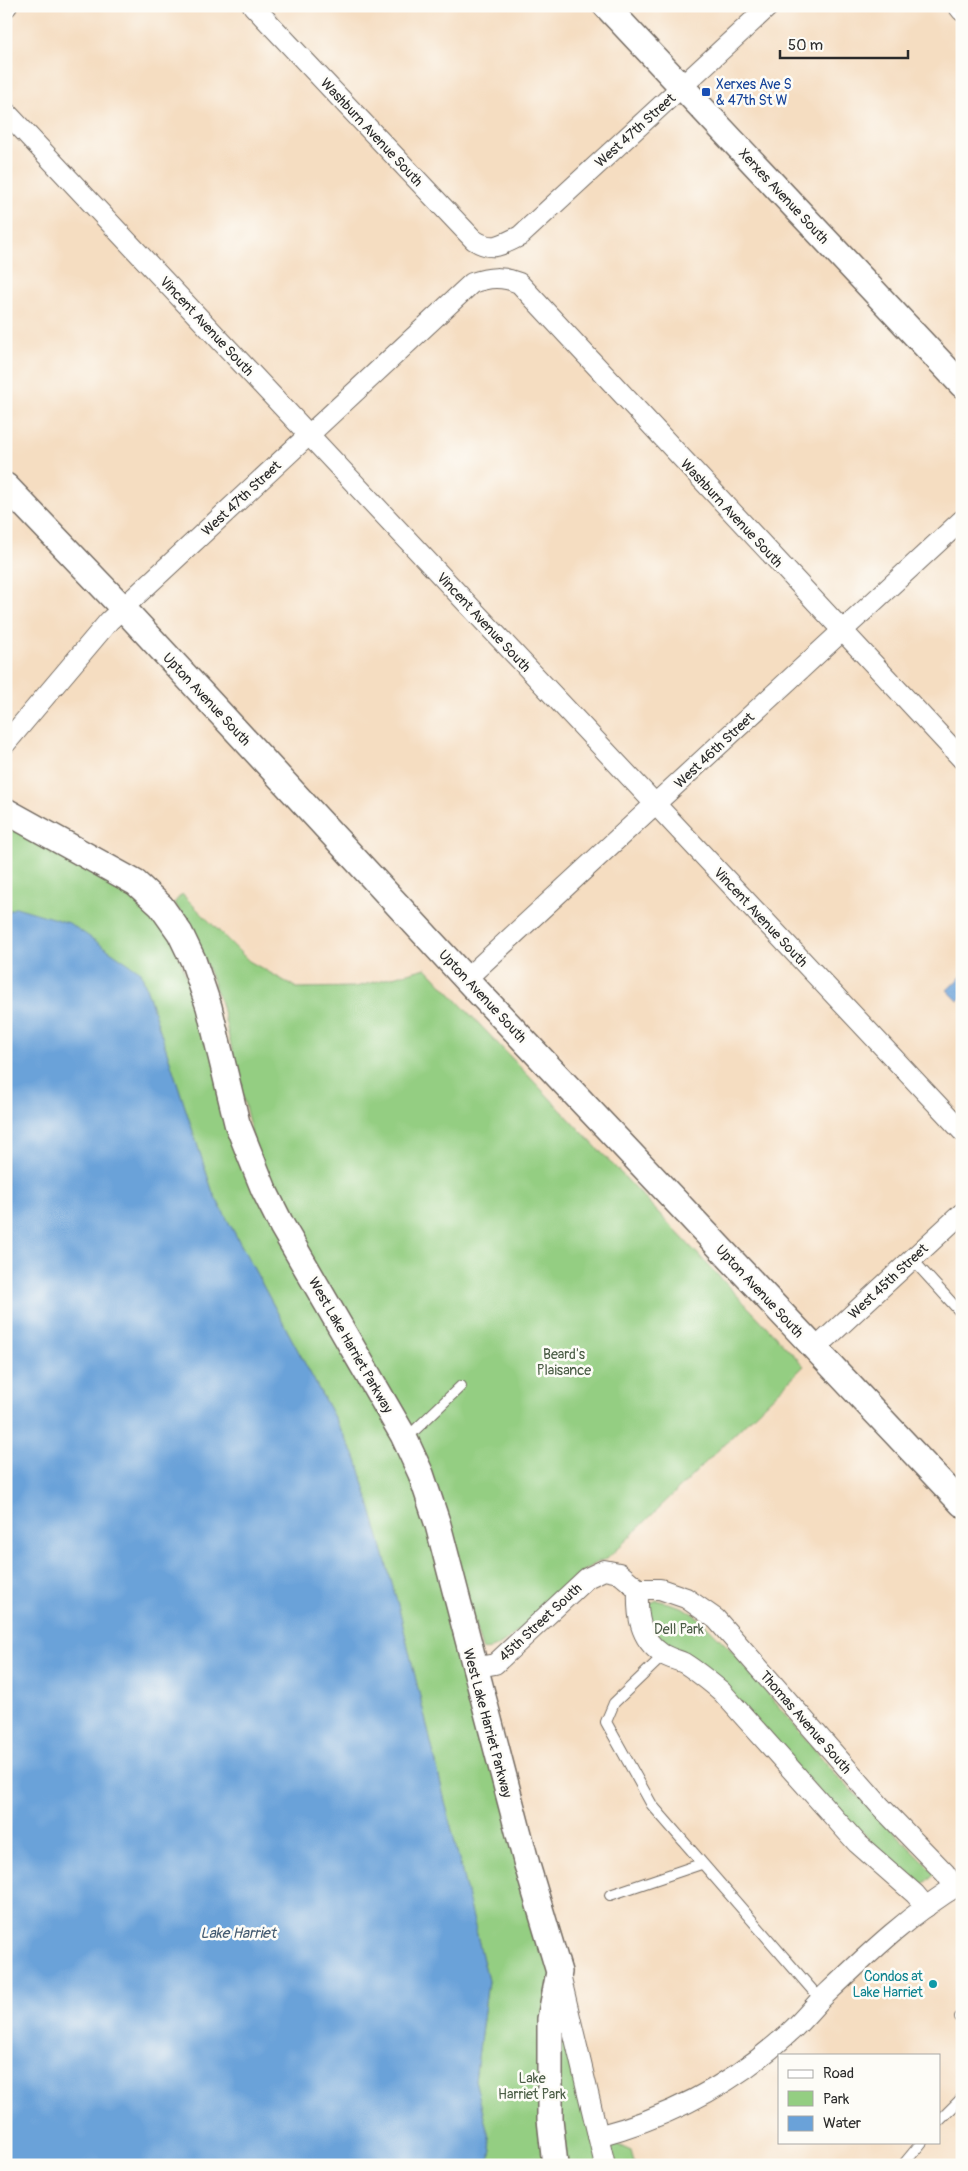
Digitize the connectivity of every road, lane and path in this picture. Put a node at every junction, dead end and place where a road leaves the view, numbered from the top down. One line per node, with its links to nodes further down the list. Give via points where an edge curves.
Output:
1 (253, 6): 8 (street, Washburn Avenue South, via 474,240 484,246)
2 (606, 6): 6 (street, Xerxes Avenue South)
3 (769, 6): 6 (street, West 47th Street)
4 (958, 6): 5 (street)
5 (962, 11)
6 (682, 87): 8 (street, West 47th Street, via 520,236); 10 (street, Xerxes Avenue South)
7 (6, 112): 11 (street, Vincent Avenue South)
8 (497, 247)
9 (496, 277): 11 (street, West 47th Street, via 472,283); 15 (street, Washburn Avenue South, via 519,283)
10 (962, 386)
11 (309, 435): 14 (street, West 47th Street); 18 (street, Vincent Avenue South)
12 (6, 486): 14 (street, Upton Avenue South)
13 (962, 520): 15 (street, West 46th Street)
14 (123, 608): 16 (street, West 47th Street); 20 (street, Upton Avenue South)
15 (842, 631): 17 (street, Washburn Avenue South); 18 (street, West 46th Street)
16 (6, 743)
17 (962, 759)
18 (655, 804): 20 (street, West 46th Street); 21 (street, Vincent Avenue South)
19 (6, 811): 27 (street, West Lake Harriet Parkway, via 136,883 161,906 180,933 209,1007 237,1123 264,1190)
20 (466, 979): 25 (street, Upton Avenue South)
21 (962, 1131)
22 (962, 1213): 23 (street, West 45th Street)
23 (912, 1259): 24 (lane); 25 (street, West 45th Street)
24 (962, 1314)
25 (815, 1349): 28 (street, Upton Avenue South)
26 (461, 1386): 27 (lane, via 414,1431)
27 (402, 1435): 31 (street, West Lake Harriet Parkway, via 421,1474 438,1525)
28 (962, 1504)
29 (638, 1589): 30 (street, via 640,1626 648,1642); 31 (street, 45th Street South, via 619,1573 604,1570 587,1578 496,1664); 33 (street, Thomas Avenue South, via 660,1589 686,1598 716,1619 881,1807)
30 (664, 1655): 32 (lane, via 614,1703 606,1722 652,1805); 35 (street, via 683,1663 721,1691 857,1843)
31 (474, 1668): 36 (street, West Lake Harriet Parkway, via 526,1864)
32 (701, 1864): 34 (lane); 37 (lane)
33 (959, 1885): 35 (street)
34 (610, 1894)
35 (926, 1907): 37 (street)
36 (559, 1972): 40 (street, West Lake Harriet Parkway); 42 (street, West Lake Harriet Parkway, via 550,2019 550,2119)
37 (821, 2000): 40 (street, via 754,2062 707,2094 658,2118)
38 (962, 2098): 39 (lane)
39 (940, 2120)
40 (598, 2136): 43 (street, West Lake Harriet Parkway)
41 (920, 2144): 44 (lane)
42 (555, 2165)
43 (605, 2165)
44 (903, 2165)

